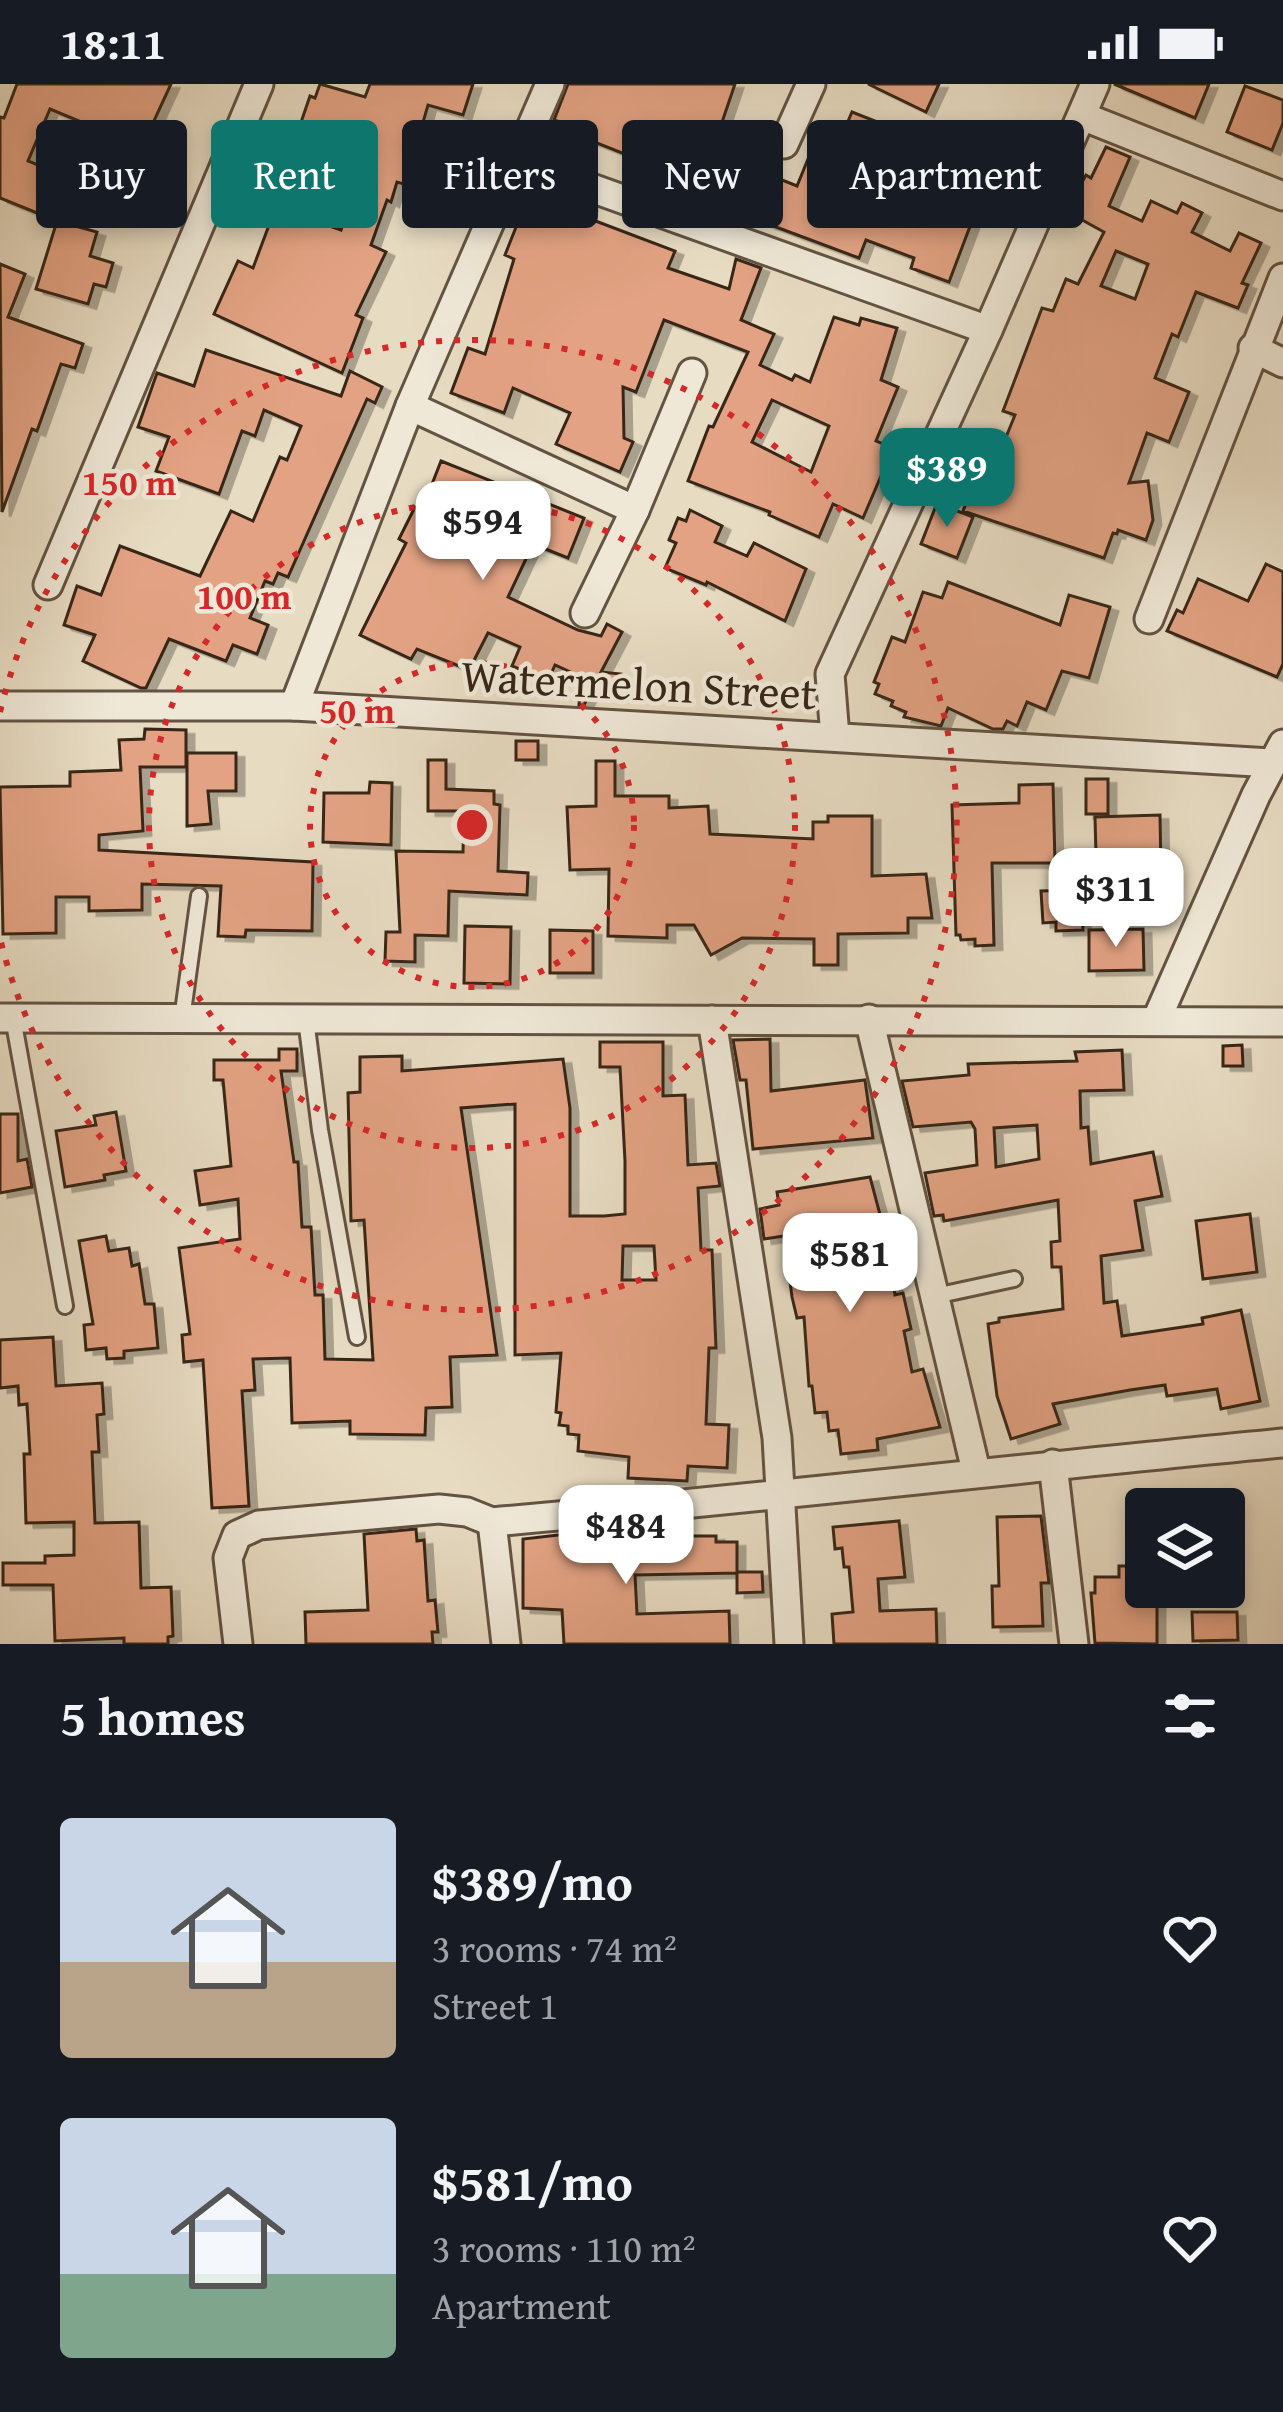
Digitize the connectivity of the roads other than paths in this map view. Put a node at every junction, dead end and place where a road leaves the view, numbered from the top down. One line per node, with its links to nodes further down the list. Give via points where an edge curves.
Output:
1 (259, 84): 18 (street)
2 (550, 84): 6 (street)
3 (811, 84): 7 (street)
4 (1096, 84): 5 (street)
5 (1082, 116): 9 (street); 12 (street)
6 (534, 120)
7 (784, 145)
8 (598, 190): 12 (street)
9 (1283, 196)
10 (487, 228): 16 (street)
11 (1283, 278): 13 (street)
12 (988, 330): 23 (street, via 830,674)
13 (1253, 348): 14 (street); 20 (street)
14 (1283, 363)
15 (692, 373): 17 (street)
16 (410, 406): 17 (street); 22 (street)
17 (635, 510): 19 (street)
18 (47, 585)
19 (585, 613)
20 (1149, 619)
21 (0, 706): 22 (street, Watermelon Street)
22 (294, 706): 23 (street, Watermelon Street)
23 (835, 737): 24 (street, Watermelon Street)
24 (1278, 754): 25 (street)
25 (1270, 795): 32 (street)
26 (199, 896): 28 (lane)
27 (7, 1018): 28 (street); 36 (lane)
28 (182, 1019): 29 (street)
29 (306, 1019): 31 (street); 37 (lane)
30 (868, 1019): 31 (street); 32 (street); 35 (street)
31 (712, 1020): 41 (street)
32 (1156, 1021): 33 (street)
33 (1283, 1022)
34 (1014, 1279): 35 (lane)
35 (934, 1296): 40 (street)
36 (65, 1306)
37 (357, 1337)
38 (1283, 1443): 39 (street)
39 (1054, 1464): 40 (street); 46 (street)
40 (976, 1471): 41 (street)
41 (781, 1497): 42 (street); 45 (street)
42 (493, 1522): 43 (street, via 439,1509 246,1529 228,1558); 44 (street)
43 (238, 1644)
44 (506, 1644)
45 (788, 1644)
46 (1074, 1644)

